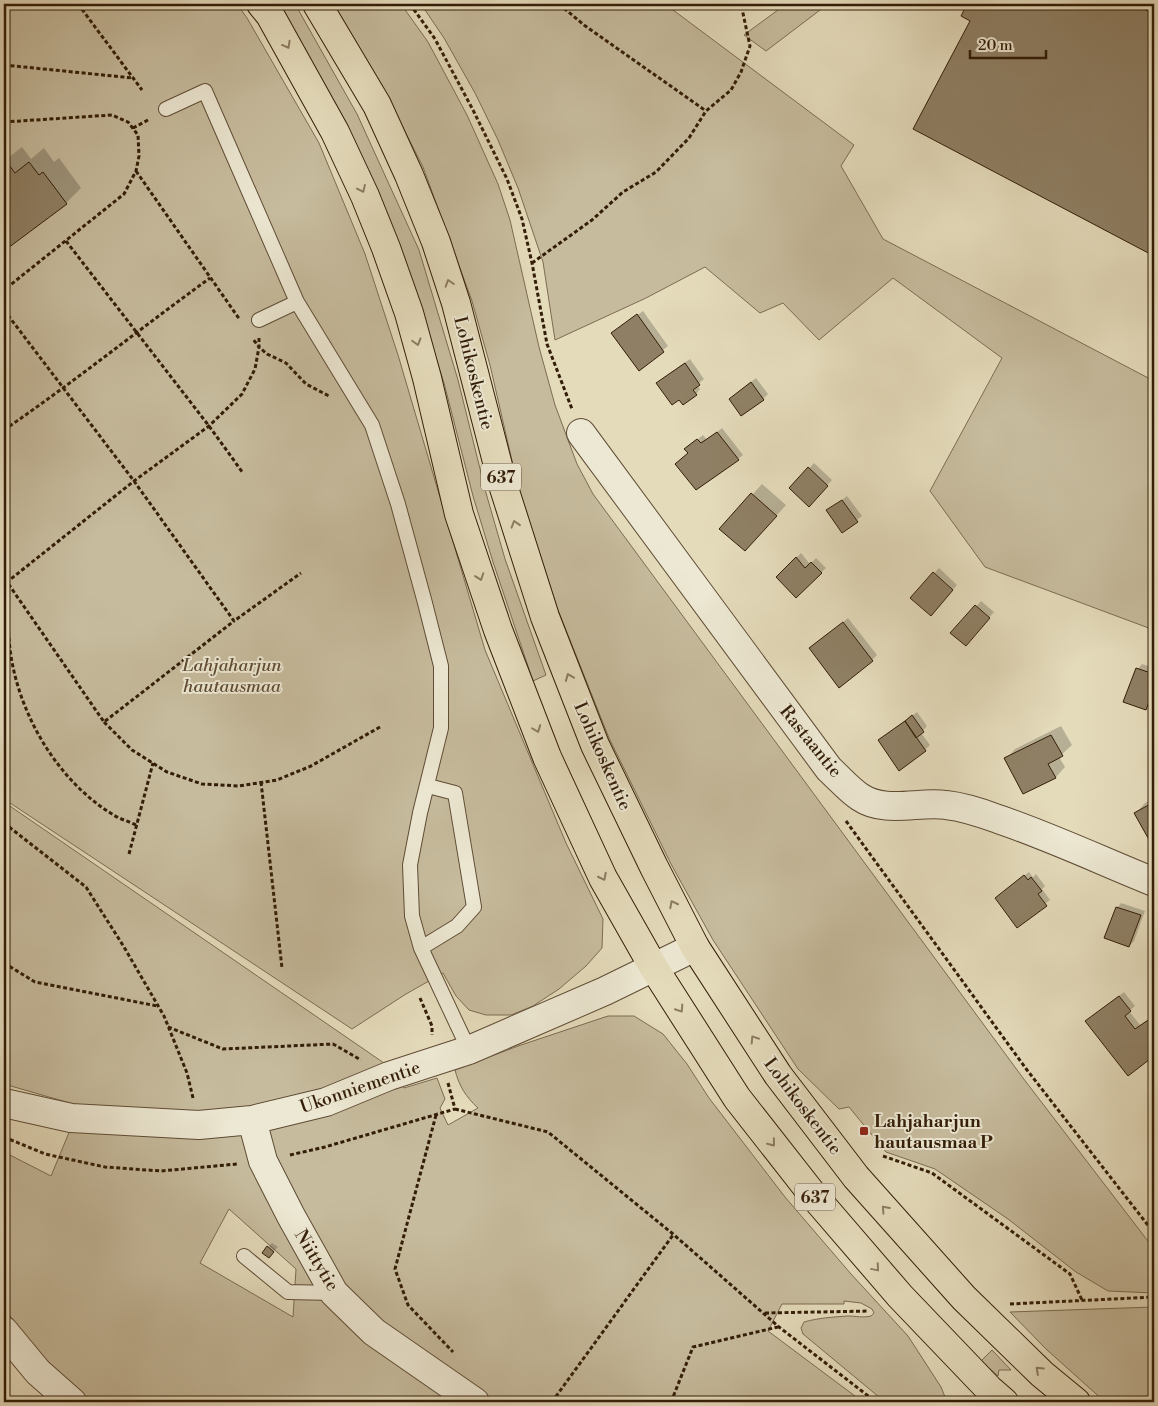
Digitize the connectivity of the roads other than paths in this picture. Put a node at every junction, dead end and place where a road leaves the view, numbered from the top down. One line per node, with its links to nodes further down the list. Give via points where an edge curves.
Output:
1 (261, 4): 11 (main road, 637, one-way to 11, via 335,132 365,196 409,313 428,378 459,514 498,630 547,757 603,878)
2 (317, 4): 9 (main road, Lohikoskentie / 637, one-way to 2, via 595,745 545,617 503,485 456,304 436,242 377,105)
3 (166, 109): 4 (lane, via 205,91)
4 (296, 302): 5 (lane); 7 (lane, via 372,425 425,603 441,666 441,728)
5 (259, 320)
6 (582, 433): 8 (street, Rastaantie, via 829,769 860,798 896,806 931,804 965,809 999,819)
7 (428, 786): 10 (lane, via 410,865 412,916); 10 (lane, via 455,793 474,907 457,926)
8 (1154, 882)
9 (695, 947): 11 (street, Ukonniementie); 21 (main road, Lohikoskentie / 637, one-way to 9, via 1042,1374 964,1298 856,1177 778,1075)
10 (421, 948): 12 (lane)
11 (654, 968): 12 (street, Ukonniementie); 20 (main road, 637, one-way to 20, via 737,1098 813,1195 900,1296)
12 (469, 1050): 14 (street, Ukonniementie, via 389,1076 326,1102)
13 (4, 1103): 14 (street, Ukonniementie, via 71,1118 199,1126)
14 (252, 1120): 16 (street, Niittytie, via 263,1162)
15 (244, 1256): 16 (lane, via 288,1292)
16 (334, 1293): 19 (street, Niittytie, via 374,1332)
17 (4, 1332): 18 (street, via 38,1372)
18 (72, 1402)
19 (475, 1402)
20 (1004, 1402)
21 (1076, 1402)

